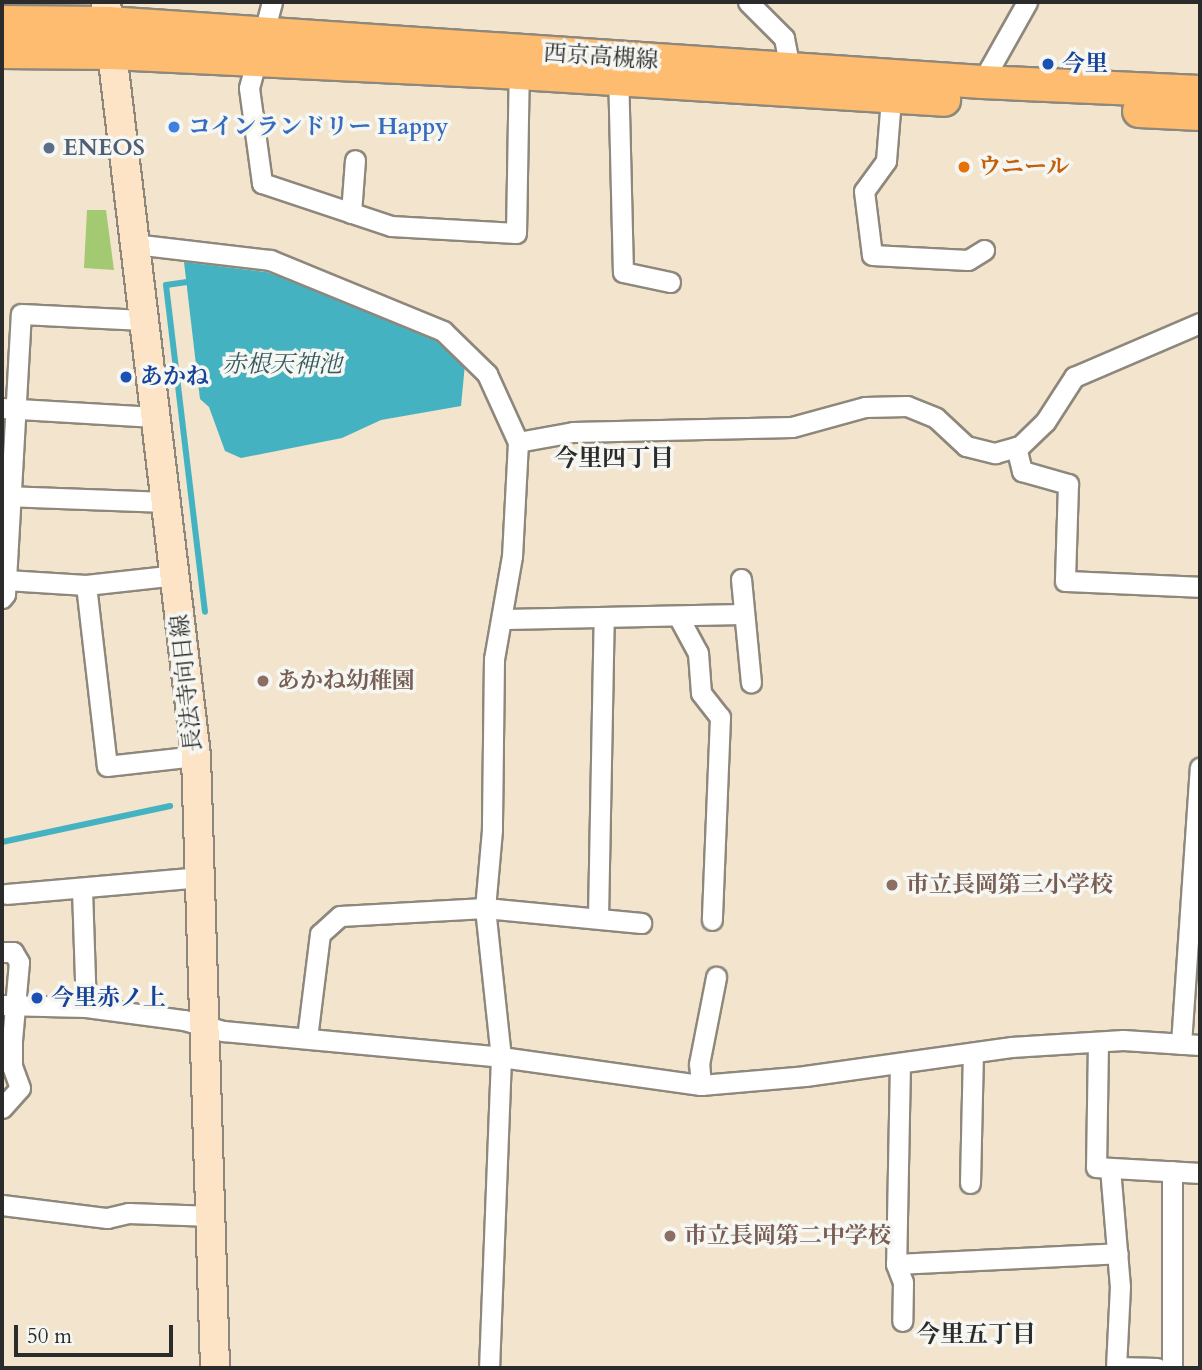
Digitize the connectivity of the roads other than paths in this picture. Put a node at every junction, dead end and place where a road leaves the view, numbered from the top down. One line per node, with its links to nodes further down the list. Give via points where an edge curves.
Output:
1 (272, 2): 6 (street)
2 (748, 2): 10 (street, via 784,38)
3 (1027, 2): 11 (street)
4 (2, 22): 5 (main road, 西京高槻線)
5 (109, 26): 6 (main road, 西京高槻線); 7 (main road, 西京高槻線); 17 (main road, 長法寺向日線)
6 (261, 47): 8 (main road, 西京高槻線); 16 (street, via 250,88 262,183)
7 (2, 51)
8 (519, 62): 9 (main road, 西京高槻線); 16 (street, via 516,233 391,226)
9 (618, 69): 10 (main road, 西京高槻線); 12 (main road, 西京高槻線); 19 (street, via 623,272)
10 (790, 69): 12 (main road, 西京高槻線)
11 (982, 82): 12 (main road, 西京高槻線); 13 (main road, 西京高槻線)
12 (892, 86): 14 (main road, 西京高槻線); 18 (street, via 886,161 864,191 872,255 968,260)
13 (1200, 92)
14 (1200, 114)
15 (355, 160): 16 (street)
16 (351, 213)
17 (134, 244): 20 (main road, 長法寺向日線); 24 (street, via 270,260 443,331 486,374)
18 (984, 250)
19 (670, 282)
20 (144, 320): 22 (street, via 21,314); 23 (main road, 長法寺向日線)
21 (1200, 323): 25 (street, via 1074,377 1045,422)
22 (9, 409): 23 (street); 26 (street)
23 (154, 417): 27 (main road, 長法寺向日線)
24 (518, 442): 25 (street, via 573,432 792,427 865,407 907,406 936,418 966,446 995,453); 36 (street, via 512,556)
25 (1016, 447): 31 (street, via 1022,471 1068,484 1065,581)
26 (6, 496): 27 (street); 32 (street)
27 (164, 502): 28 (main road, 長法寺向日線)
28 (176, 575): 30 (street); 38 (main road, 長法寺向日線)
29 (741, 579): 33 (street)
30 (86, 585): 32 (street); 38 (street, via 107,766)
31 (1200, 587)
32 (4, 589)
33 (744, 614): 34 (street); 37 (street)
34 (678, 616): 35 (street); 45 (street, via 698,653 701,693 720,717)
35 (604, 617): 36 (street); 44 (street)
36 (503, 619): 43 (street, via 494,659 492,830)
37 (751, 683)
38 (196, 756): 40 (main road, 長法寺向日線)
39 (1200, 768): 54 (street)
40 (200, 877): 41 (street); 51 (main road, 長法寺向日線)
41 (82, 889): 42 (street); 50 (street)
42 (6, 894)
43 (485, 908): 44 (street); 52 (street, via 340,916 320,934); 56 (street)
44 (598, 917): 46 (street)
45 (712, 920)
46 (641, 923)
47 (2, 952): 49 (street, via 13,952 19,961)
48 (716, 977): 58 (street, via 699,1064)
49 (8, 1006): 50 (street); 59 (street, via 12,1066 20,1088)
50 (86, 1007): 51 (street)
51 (205, 1025): 52 (street, via 223,1031); 65 (main road, 長法寺向日線)
52 (307, 1038): 56 (street)
53 (1098, 1042): 54 (street); 55 (street); 60 (street, via 1096,1167)
54 (1191, 1044)
55 (973, 1053): 57 (street); 63 (street)
56 (501, 1057): 58 (street); 70 (street)
57 (900, 1063): 58 (street); 67 (street)
58 (701, 1085)
59 (2, 1108)
60 (1110, 1168): 61 (street); 66 (street)
61 (1172, 1171): 62 (street); 73 (street)
62 (1200, 1173)
63 (971, 1183)
64 (2, 1205): 65 (street, via 107,1218 128,1213)
65 (212, 1216): 69 (main road, 長法寺向日線)
66 (1118, 1254): 67 (street); 71 (street, via 1121,1286)
67 (896, 1264): 68 (street, via 903,1282)
68 (902, 1321)
69 (215, 1368)
70 (489, 1368)
71 (1116, 1368): 72 (street)
72 (1157, 1368)
73 (1172, 1368)

